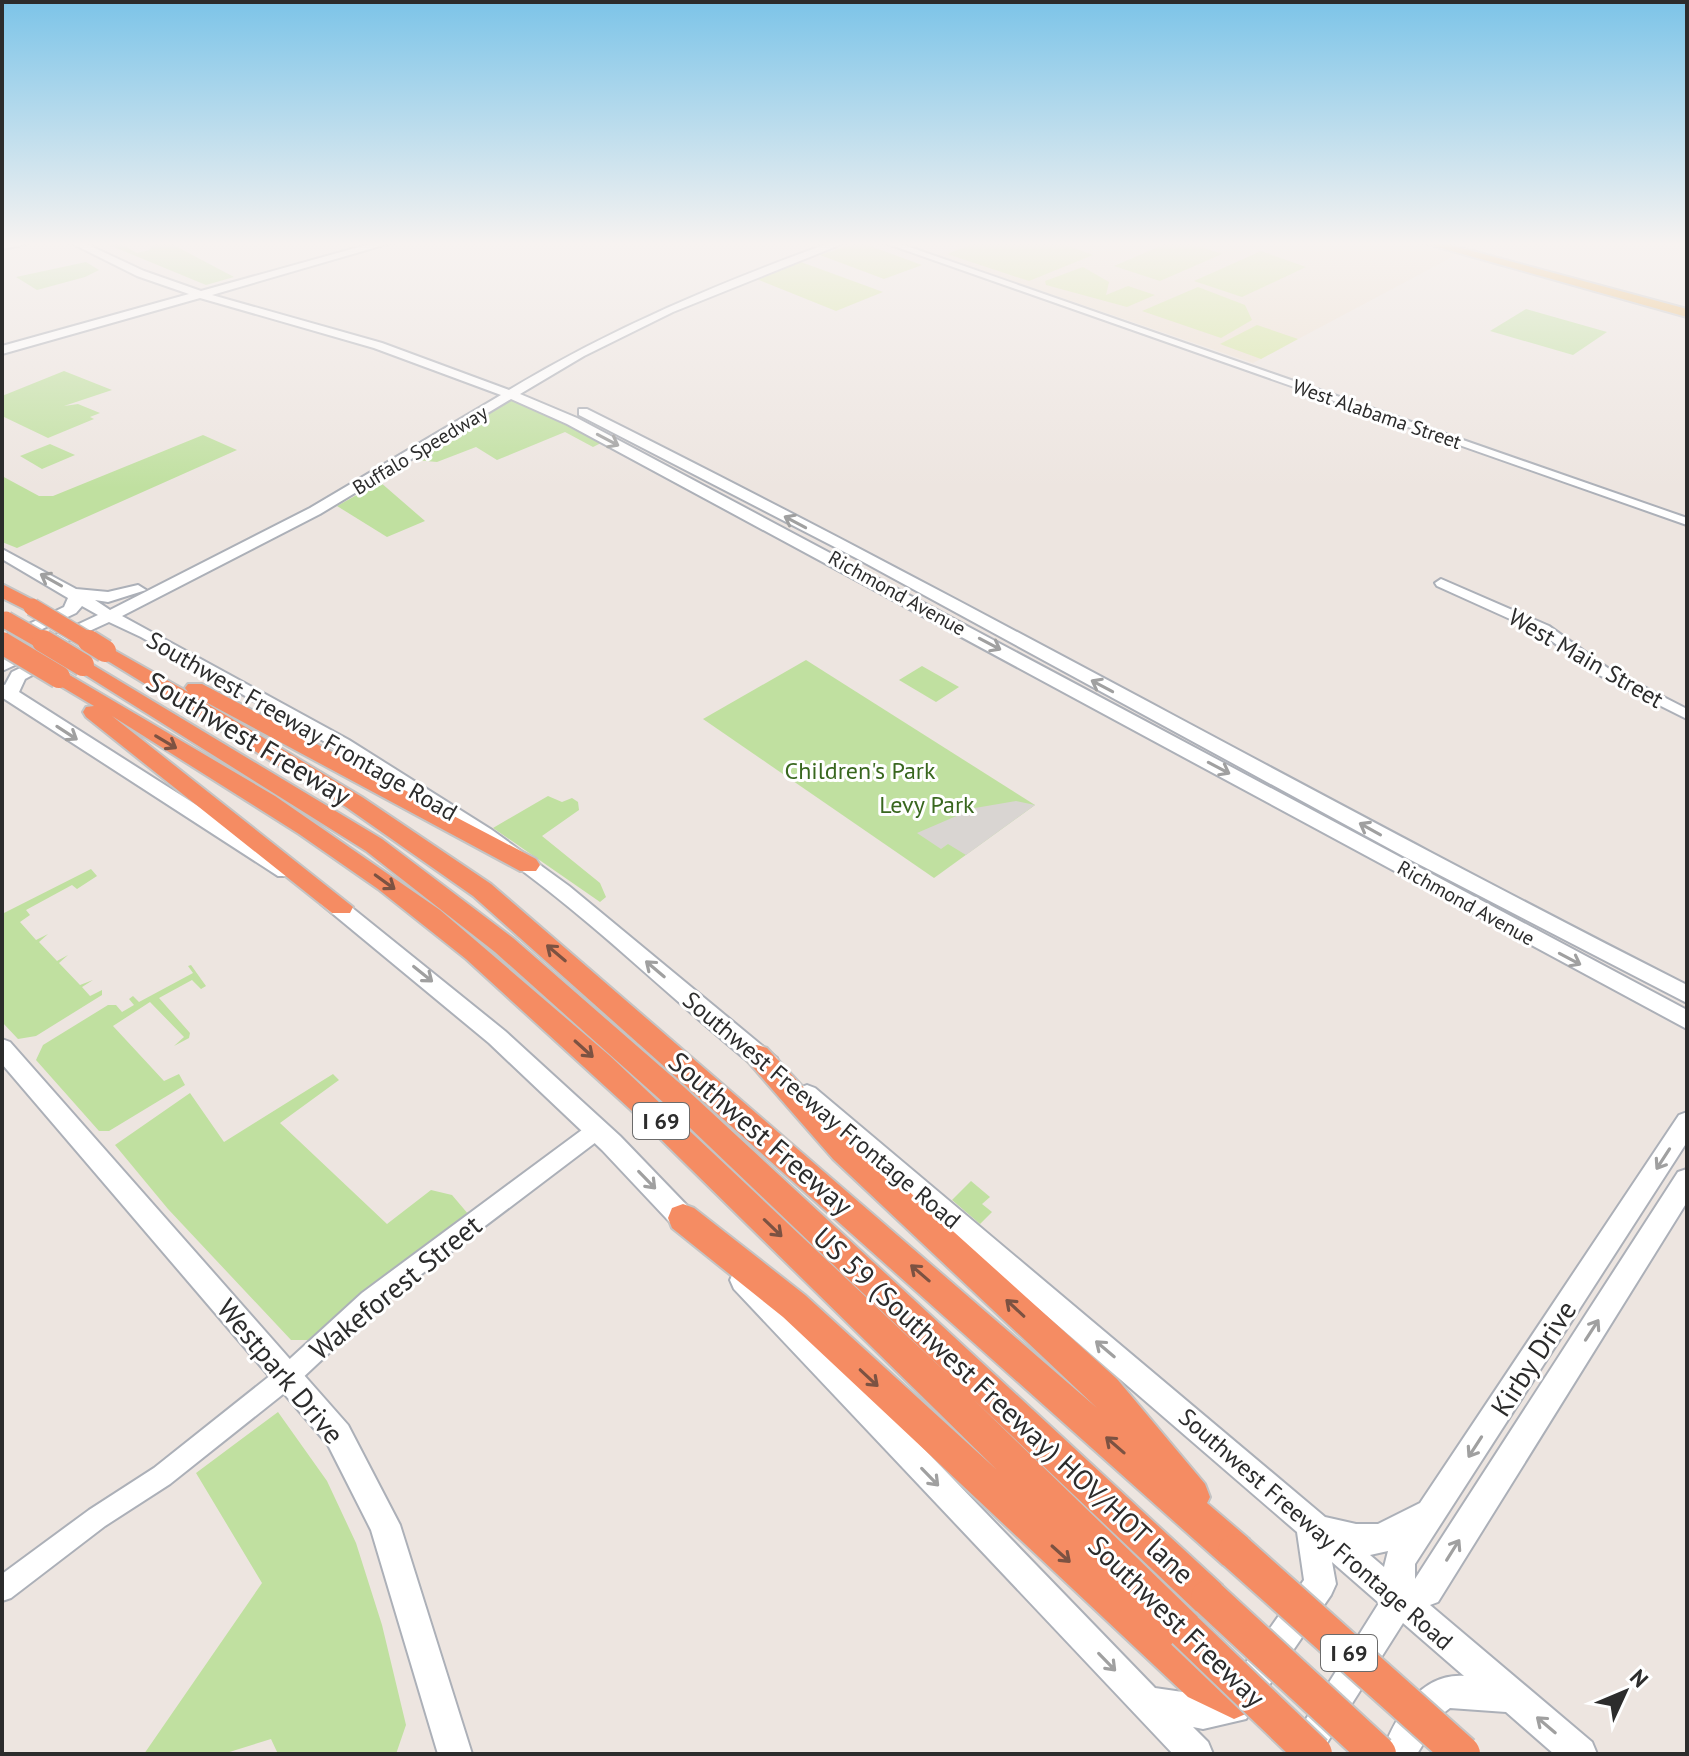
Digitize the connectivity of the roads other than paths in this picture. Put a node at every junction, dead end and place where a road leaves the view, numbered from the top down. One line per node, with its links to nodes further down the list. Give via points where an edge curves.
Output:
1 (81, 324): 7 (main road)
2 (87, 324): 7 (main road)
3 (318, 324): 6 (main road, Richmond Avenue)
4 (631, 324): 9 (main road, Buffalo Speedway)
5 (1120, 324): 13 (street, West Alabama Street)
6 (355, 334): 8 (main road, Richmond Avenue); 9 (main road, Richmond Avenue)
7 (4, 347)
8 (479, 381): 9 (main road, Richmond Avenue); 10 (main road, via 487,390)
9 (513, 388): 10 (main road, Buffalo Speedway); 11 (main road, Richmond Avenue); 12 (main road, Richmond Avenue, one-way to 12); 18 (main road, Buffalo Speedway, via 358,487)
10 (481, 400): 18 (main road, Buffalo Speedway)
11 (677, 460): 12 (main road); 26 (main road, Richmond Avenue, one-way to 11)
12 (659, 468): 26 (main road, Richmond Avenue, one-way to 26)
13 (1687, 522)
14 (2, 553): 17 (main road, Southwest Freeway Frontage Road, one-way to 14)
15 (2, 577): 19 (highway)
16 (1441, 583): 30 (street, West Main Street, via 1544,629 1604,672)
17 (76, 594): 18 (main road); 20 (main road, Southwest Freeway Frontage Road); 24 (main road, via 70,610)
18 (144, 594): 20 (main road, Buffalo Speedway); 23 (main road, via 137,619)
19 (16, 598): 28 (highway, Southwest Freeway / I 69, bridge)
20 (105, 613): 22 (main road, Southwest Freeway Frontage Road); 25 (main road, Buffalo Speedway); 27 (main road, Buffalo Speedway)
21 (4, 619): 28 (highway, US 59 (Southwest Freeway) HOV/HOT lane, bridge)
22 (129, 627): 23 (main road, Southwest Freeway Frontage Road); 29 (main road, via 106,629 18,676)
23 (147, 634): 32 (main road, Southwest Freeway Frontage Road, via 402,779)
24 (2, 643): 28 (highway, Southwest Freeway / I 69, bridge)
25 (2, 654)
26 (1025, 654): 31 (main road, Richmond Avenue)
27 (2, 666)
28 (89, 668): 32 (highway, via 161,669); 33 (highway, via 94,714); 45 (highway, Southwest Freeway / I 69, one-way to 28, via 482,890 354,802); 48 (highway, Southwest Freeway / I 69, one-way to 48, via 389,885 493,967 931,1379); 56 (highway, US 59 (Southwest Freeway) HOV/HOT lane, bridge, via 374,845 504,945 674,1095)
29 (4, 691): 33 (main road, one-way to 33)
30 (1687, 715)
31 (1326, 815): 34 (main road, Richmond Avenue, one-way to 31); 35 (main road, Richmond Avenue, one-way to 35)
32 (528, 865): 37 (main road, Southwest Freeway Frontage Road, one-way to 32)
33 (341, 907): 39 (main road, one-way to 39, via 461,1006)
34 (1687, 995)
35 (1687, 1020)
36 (2, 1048): 42 (main road, Westpark Drive)
37 (757, 1056): 44 (main road, Southwest Freeway Frontage Road, one-way to 37); 45 (highway, one-way to 37, via 1105,1391 843,1150)
38 (1687, 1122): 43 (main road, Kirby Drive, one-way to 43)
39 (597, 1130): 41 (main road, one-way to 41); 42 (street, Wakeforest Street, via 370,1300)
40 (1687, 1180): 47 (main road, Kirby Drive, one-way to 40, via 1427,1591)
41 (683, 1218): 48 (highway, one-way to 48, via 794,1306); 50 (main road, one-way to 50)
42 (289, 1375): 46 (street, Wakeforest Street, via 162,1476); 52 (main road, Westpark Drive, via 338,1435 373,1497 408,1592)
43 (1436, 1508): 44 (main road, via 1401,1532 1375,1541 1354,1542); 47 (main road, Kirby Drive, via 1400,1560)
44 (1311, 1523): 47 (main road, Southwest Freeway Frontage Road); 50 (main road, via 1320,1584 1234,1707)
45 (1236, 1552): 58 (highway, Southwest Freeway / I 69, bridge)
46 (2, 1589)
47 (1399, 1600): 49 (main road, Southwest Freeway Frontage Road); 51 (main road, Kirby Drive)
48 (1178, 1642): 51 (highway, Southwest Freeway, via 1202,1683)
49 (1511, 1696): 57 (main road, via 1446,1691 1429,1703); 59 (main road, Southwest Freeway Frontage Road, one-way to 49)
50 (1157, 1713): 53 (main road); 54 (main road)
51 (1291, 1738): 55 (highway, Southwest Freeway, bridge)
52 (455, 1754)
53 (1178, 1754)
54 (1196, 1754)
55 (1314, 1754)
56 (1378, 1754)
57 (1398, 1754)
58 (1462, 1754)
59 (1580, 1754)

